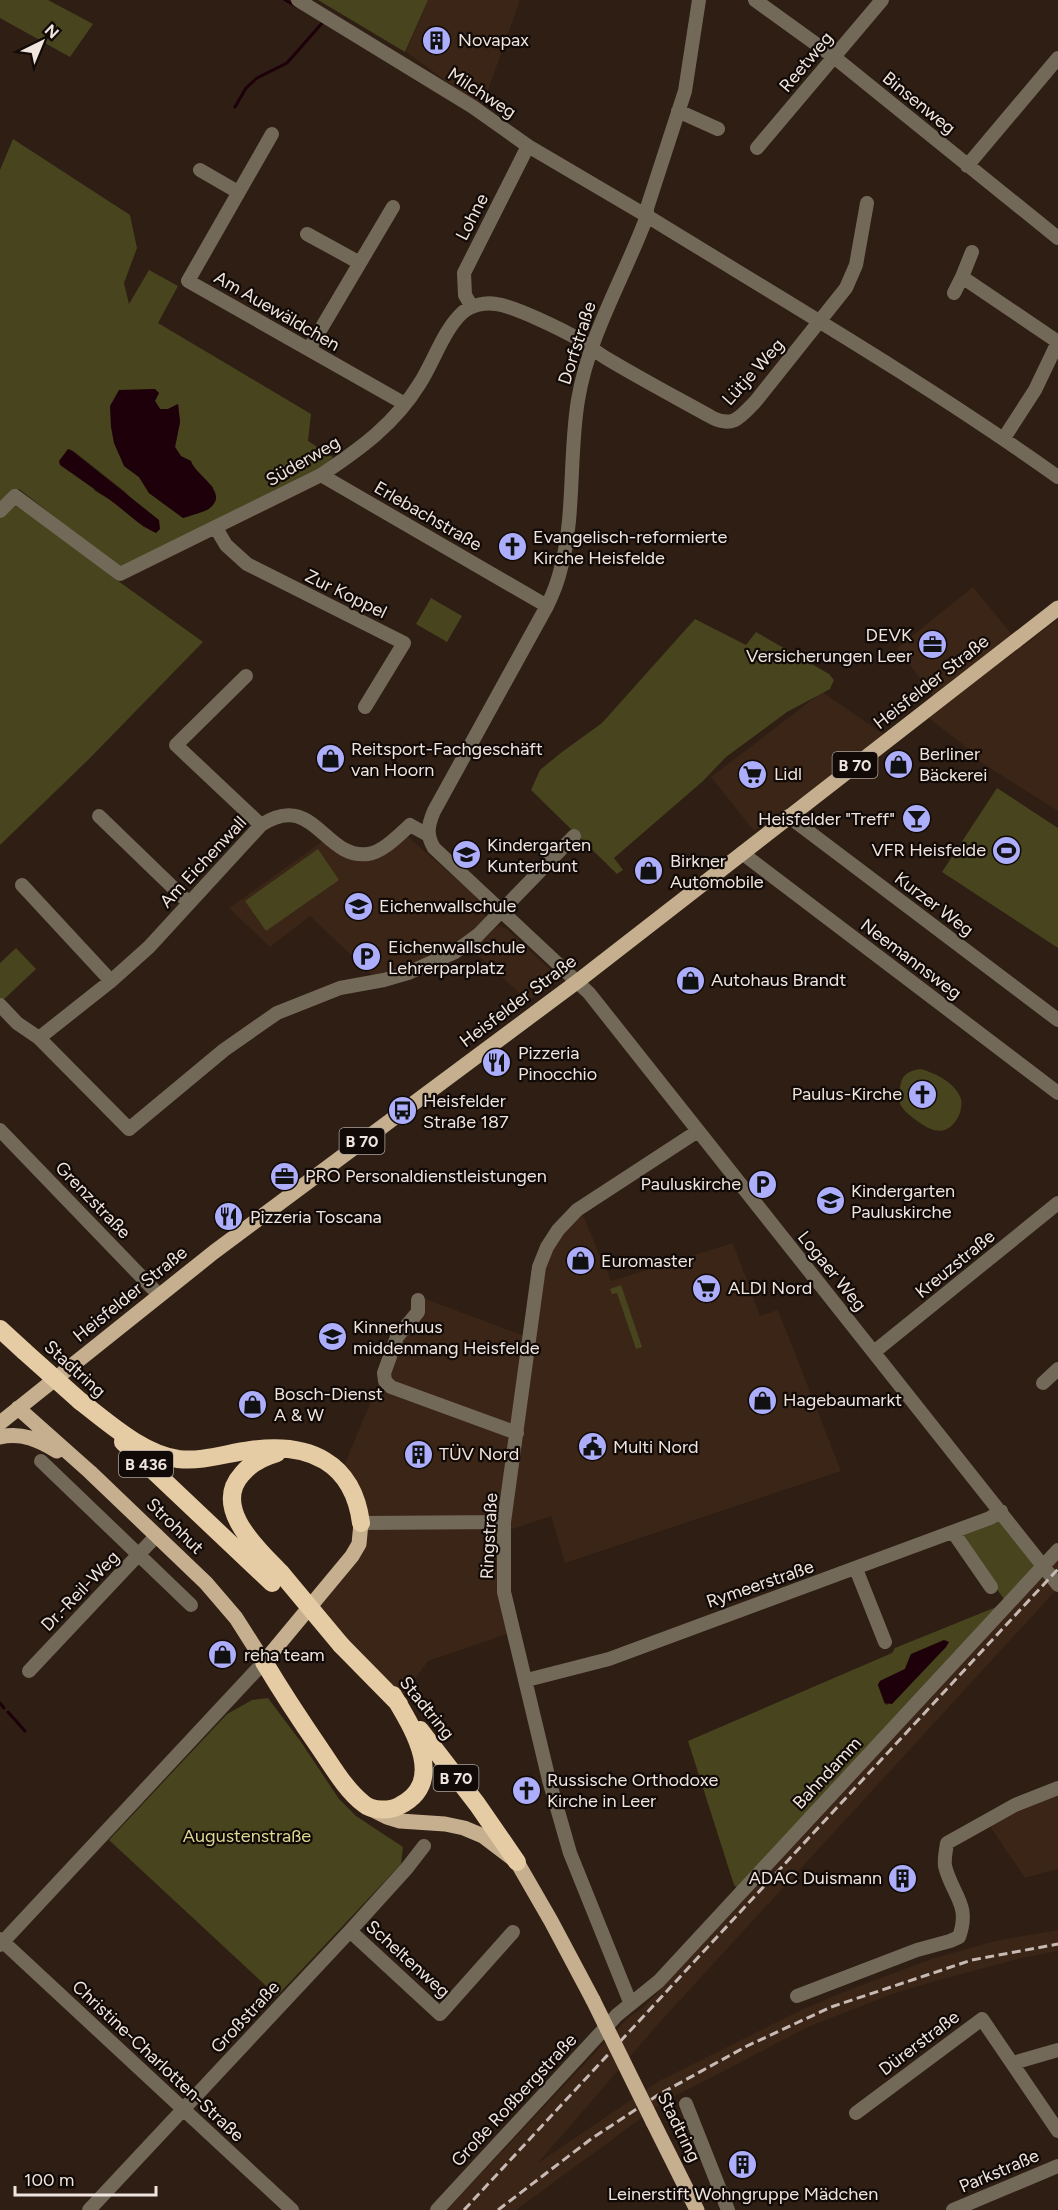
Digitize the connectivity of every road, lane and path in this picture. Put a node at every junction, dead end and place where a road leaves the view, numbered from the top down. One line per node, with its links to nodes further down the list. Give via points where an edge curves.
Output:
1 (298, 0): 10 (street, Milchweg, via 473,107)
2 (699, 0): 7 (street, Dorfstraße, via 685,92)
3 (755, 0): 5 (street, Binsenweg)
4 (882, 0): 5 (street, Reetweg)
5 (834, 57): 11 (street, Reetweg); 12 (street, Binsenweg)
6 (1058, 58): 12 (street)
7 (678, 111): 8 (street); 17 (street, Dorfstraße)
8 (718, 129)
9 (272, 134): 14 (street, Am Auewäldchen)
10 (528, 146): 17 (street, Milchweg); 24 (street, Lohne, via 464,273 465,295)
11 (758, 148)
12 (967, 165): 19 (street, Binsenweg)
13 (200, 170): 14 (street)
14 (238, 192): 27 (street, Am Auewäldchen, via 188,280)
15 (867, 203): 25 (street, Lütje Weg, via 856,265 846,288)
16 (393, 207): 21 (street)
17 (646, 216): 25 (street); 26 (street, Dorfstraße)
18 (307, 234): 21 (street)
19 (1058, 238)
20 (972, 252): 22 (street)
21 (360, 262): 27 (street)
22 (962, 277): 23 (street); 29 (street, via 1058,342 1035,390)
23 (954, 293)
24 (472, 307): 26 (street, via 497,304 512,308); 28 (street, Süderweg, via 452,325)
25 (820, 322): 26 (street, Lütje Weg, via 755,402 729,423 713,418); 29 (street)
26 (591, 347): 34 (street, Dorfstraße, via 571,451 562,566)
27 (309, 349): 28 (street, Am Auewäldchen)
28 (405, 404): 30 (street, Süderweg, via 387,426)
29 (1004, 438): 31 (street)
30 (321, 476): 33 (street, Süderweg); 34 (street, Erlebachstraße)
31 (1058, 477)
32 (0, 512): 33 (street, Süderweg, via 15,496 120,574)
33 (216, 528): 37 (street, Zur Koppel, via 247,564 404,643)
34 (547, 606): 41 (street, Dorfstraße, via 434,812)
35 (1058, 608): 39 (main road, Heisfelder Straße / B 70)
36 (246, 676): 40 (street, via 176,745)
37 (365, 707)
38 (99, 816): 45 (street)
39 (788, 816): 43 (main road, Heisfelder Straße / B 70); 50 (street, Kurzer Weg)
40 (261, 825): 41 (street, Am Eichenwall, via 278,816 301,817 355,854 377,850 410,825); 45 (street, Am Eichenwall)
41 (428, 835): 46 (street, via 434,848)
42 (574, 836): 46 (street)
43 (742, 853): 48 (main road, Heisfelder Straße / B 70); 52 (street, Neemannsweg)
44 (22, 885): 47 (street)
45 (189, 903): 47 (street, Am Eichenwall)
46 (502, 910): 48 (street); 51 (street, via 478,935 436,962 384,980 340,988 277,1013 224,1050 129,1129)
47 (111, 981): 51 (street, Am Eichenwall)
48 (578, 981): 54 (street, Logaer Weg); 56 (main road, Heisfelder Straße / B 70)
49 (0, 1005): 51 (street)
50 (1058, 1020)
51 (39, 1038)
52 (1058, 1093)
53 (0, 1130): 56 (street, Grenzstraße)
54 (698, 1131): 59 (street, Logaer Weg); 65 (street, Ringstraße, via 578,1210 547,1246 539,1268)
55 (1058, 1203): 59 (street, Kreuzstraße)
56 (159, 1295): 63 (main road, Heisfelder Straße / B 70)
57 (418, 1300): 65 (street, via 418,1312 398,1337 384,1373 385,1381 391,1387)
58 (0, 1329): 62 (highway, Stadtring / B 436, bridge)
59 (874, 1352): 70 (street, Logaer Weg)
60 (1058, 1369): 61 (street)
61 (1043, 1383)
62 (80, 1401): 67 (highway, via 131,1439 179,1459 274,1448); 79 (highway, Stadtring / B 436)
63 (18, 1408): 64 (main road, Heisfelder Straße); 69 (main road, Strohhut / B 70)
64 (0, 1423)
65 (517, 1433): 71 (street, Ringstraße)
66 (0, 1437): 69 (main road, via 15,1435 43,1443)
67 (300, 1450): 72 (highway, via 320,1457 344,1478 354,1493); 79 (highway, B 70, via 255,1462 237,1479 231,1498 246,1535)
68 (40, 1461): 76 (street)
69 (90, 1472): 74 (main road, Strohhut / B 70)
70 (1001, 1511): 73 (street, Rymeerstraße); 77 (street, Logaer Weg)
71 (504, 1522): 72 (street); 86 (street, Ringstraße, via 504,1592)
72 (362, 1523): 84 (main road, via 359,1544 352,1556)
73 (953, 1532): 78 (street, Rymeerstraße); 81 (street)
74 (157, 1535): 76 (street, Dr.-Reil-Weg); 84 (main road, Strohhut / B 70, via 221,1600)
75 (1058, 1550): 77 (street, Bahndamm)
76 (140, 1555): 82 (street); 85 (street, Dr.-Reil-Weg)
77 (1043, 1566): 80 (street, Logaer Weg); 96 (street, Bahndamm, via 667,1972)
78 (856, 1569): 83 (street); 86 (street, Rymeerstraße, via 609,1659)
79 (277, 1578): 87 (highway, Stadtring / B 70, bridge)
80 (1058, 1585)
81 (992, 1587)
82 (191, 1605)
83 (885, 1642)
84 (264, 1662): 89 (highway, B 70, via 337,1774); 94 (street)
85 (29, 1671)
86 (526, 1680): 96 (street, Ringstraße, via 570,1853)
87 (393, 1695): 89 (highway, via 422,1749 420,1785 415,1795 393,1809); 91 (highway, Stadtring / B 70)
88 (1056, 1793): 95 (street, via 1015,1805 948,1843 944,1864 964,1914 959,1937)
89 (366, 1806): 91 (main road, B 70, via 400,1821 464,1828 483,1836)
90 (424, 1846): 92 (street, Großstraße)
91 (517, 1862): 109 (main road, Stadtring / B 70, bridge, via 593,2000)
92 (350, 1931): 93 (street, Scheltenweg, via 440,2014); 101 (street, Großstraße)
93 (513, 1932)
94 (1, 1942): 101 (street, Christine-Charlotten-Straße)
95 (797, 1996)
96 (630, 2002): 97 (street, Bahndamm)
97 (617, 2015): 108 (street, Große Roßbergstraße)
98 (1058, 2050): 99 (street)
99 (1013, 2062): 102 (street, Dürerstraße, via 982,2019); 103 (street, Dürerstraße)
100 (686, 2104): 110 (street)
101 (183, 2109): 106 (street, Großstraße); 107 (street, Christine-Charlotten-Straße)
102 (856, 2113)
103 (1058, 2131)
104 (1058, 2166): 105 (street, Parkstraße)
105 (961, 2208)
106 (89, 2210)
107 (292, 2210)
108 (437, 2210)
109 (697, 2210)
110 (728, 2210)

